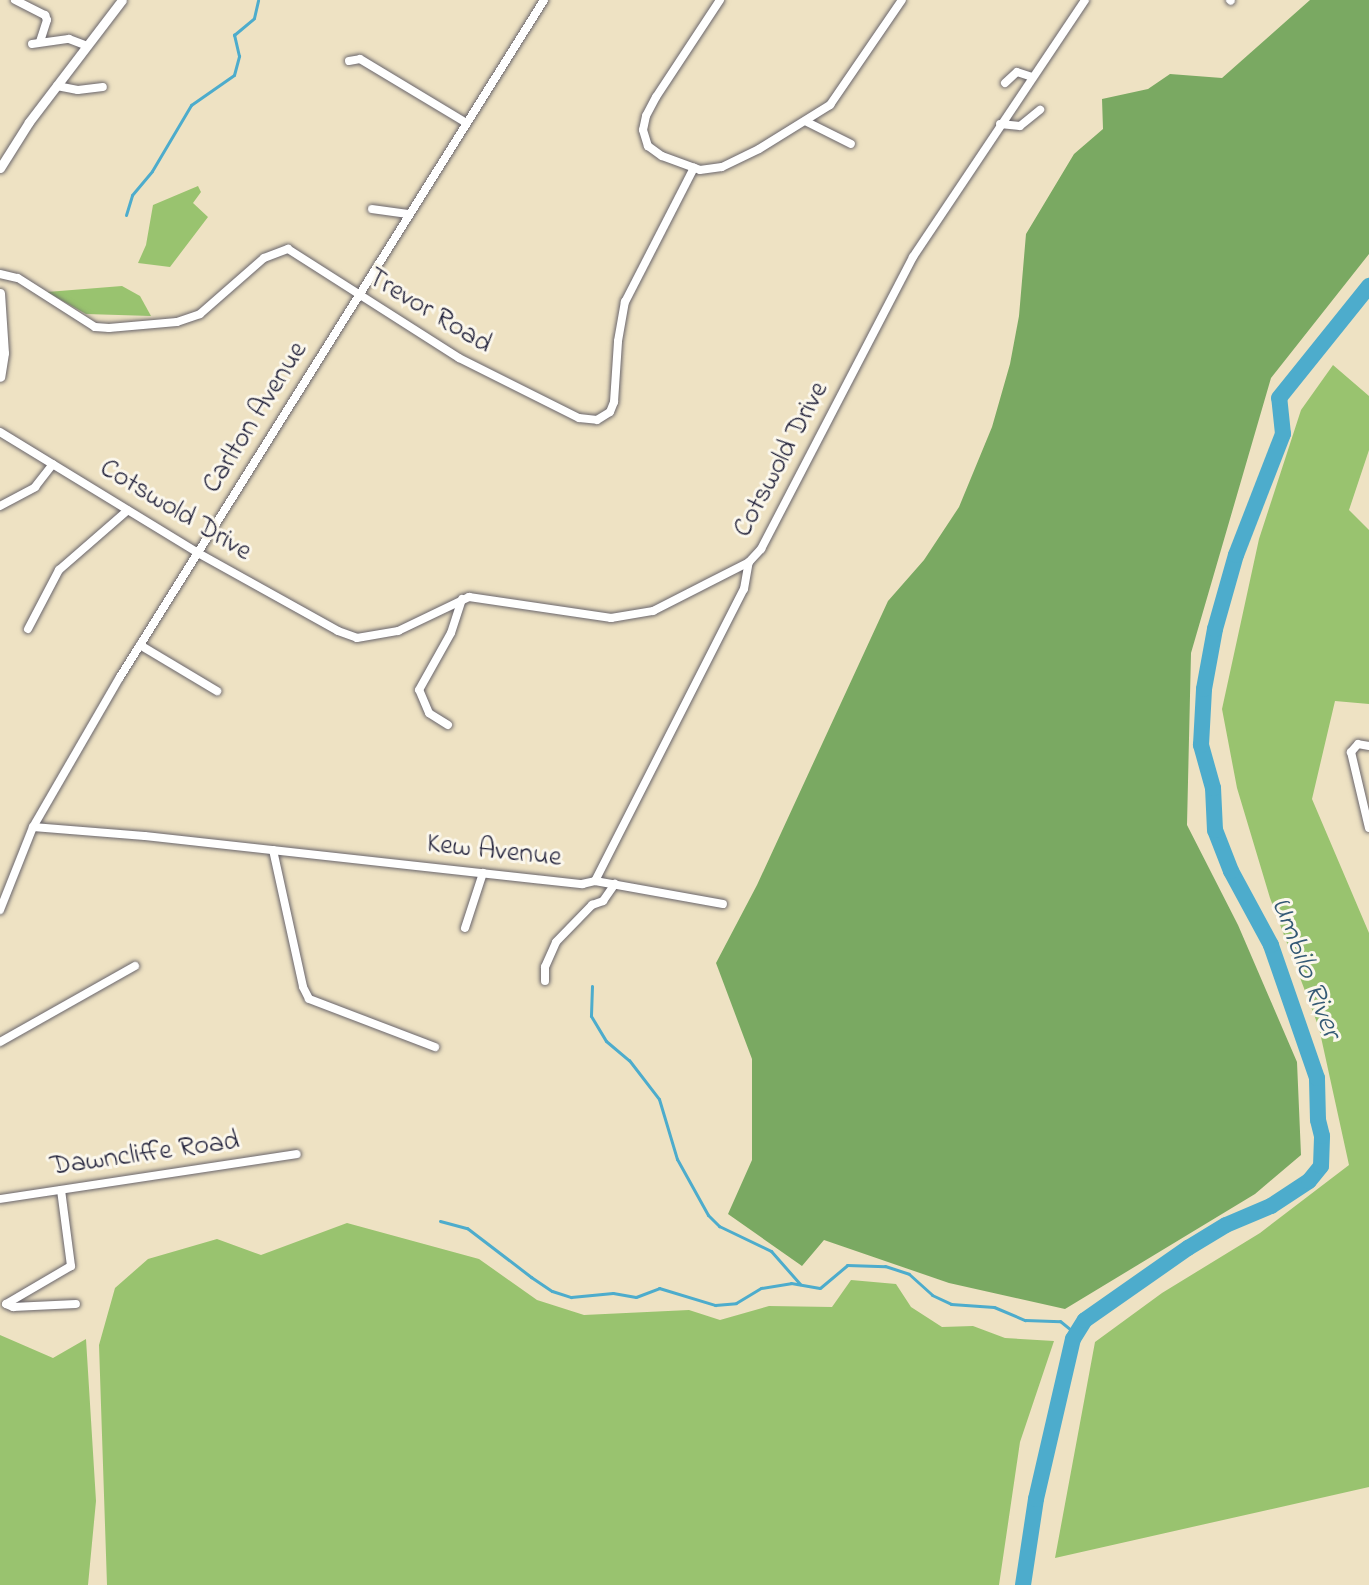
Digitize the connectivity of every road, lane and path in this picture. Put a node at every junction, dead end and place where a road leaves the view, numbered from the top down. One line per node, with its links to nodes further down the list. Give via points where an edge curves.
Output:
1 (15, 0): 7 (street, via 45,15 36,42 69,39)
2 (122, 0): 7 (street)
3 (544, 0): 14 (street, Carlton Avenue)
4 (720, 0): 19 (street, via 656,97 643,130 648,146)
5 (902, 0): 15 (street, via 843,91)
6 (1085, 0): 9 (street, Cotswold Drive)
7 (87, 46): 11 (street)
8 (349, 61): 14 (street, via 360,59)
9 (1032, 77): 10 (street, via 1017,72); 16 (street, Cotswold Drive)
10 (1005, 83)
11 (57, 86): 12 (street); 18 (street)
12 (103, 87)
13 (1040, 110): 16 (street, via 1020,126)
14 (465, 122): 21 (street, Carlton Avenue)
15 (807, 122): 17 (street); 19 (street, via 722,167)
16 (1000, 124): 31 (street, Cotswold Drive, via 913,257 778,523)
17 (851, 144)
18 (0, 168)
19 (694, 168): 24 (street, Trevor Road, via 625,302 614,402 597,420 579,418 459,358)
20 (372, 209): 21 (street)
21 (408, 214): 24 (street, Carlton Avenue)
22 (0, 274): 24 (street, Trevor Road, via 18,278 95,327 109,328 177,322 200,314 279,249 303,257)
23 (0, 293): 25 (street)
24 (358, 296): 30 (street, Carlton Avenue)
25 (0, 377)
26 (0, 431): 27 (street, Cotswold Drive)
27 (53, 464): 28 (street, via 35,487); 29 (street, Cotswold Drive)
28 (0, 506)
29 (128, 510): 30 (street, Cotswold Drive); 33 (street, via 59,570)
30 (198, 553): 32 (street, Cotswold Drive, via 357,638 398,631); 34 (street, Carlton Avenue)
31 (749, 562): 32 (street, Cotswold Drive, via 633,616 611,618 488,597); 42 (street, Kew Avenue, via 744,589)
32 (462, 599): 36 (street, via 451,633 419,690 429,713)
33 (28, 629)
34 (140, 645): 35 (street); 38 (street, Carlton Avenue)
35 (217, 691)
36 (448, 725)
37 (1369, 746): 39 (street, via 1358,744 1351,757)
38 (33, 827): 40 (street, Kew Avenue); 45 (street, Carlton Avenue)
39 (1369, 828)
40 (273, 850): 41 (street, Kew Avenue); 50 (street, via 309,999)
41 (483, 873): 42 (street, Kew Avenue); 46 (street)
42 (595, 881): 43 (street)
43 (615, 884): 44 (street); 48 (street, via 556,942)
44 (723, 904)
45 (0, 910)
46 (465, 928)
47 (135, 966): 49 (street)
48 (545, 981)
49 (0, 1042)
50 (435, 1047)
51 (297, 1154): 52 (street, Dawncliffe Road)
52 (61, 1190): 53 (street, Dawncliffe Road); 54 (street, via 71,1266 6,1304)
53 (0, 1199)
54 (76, 1304)

